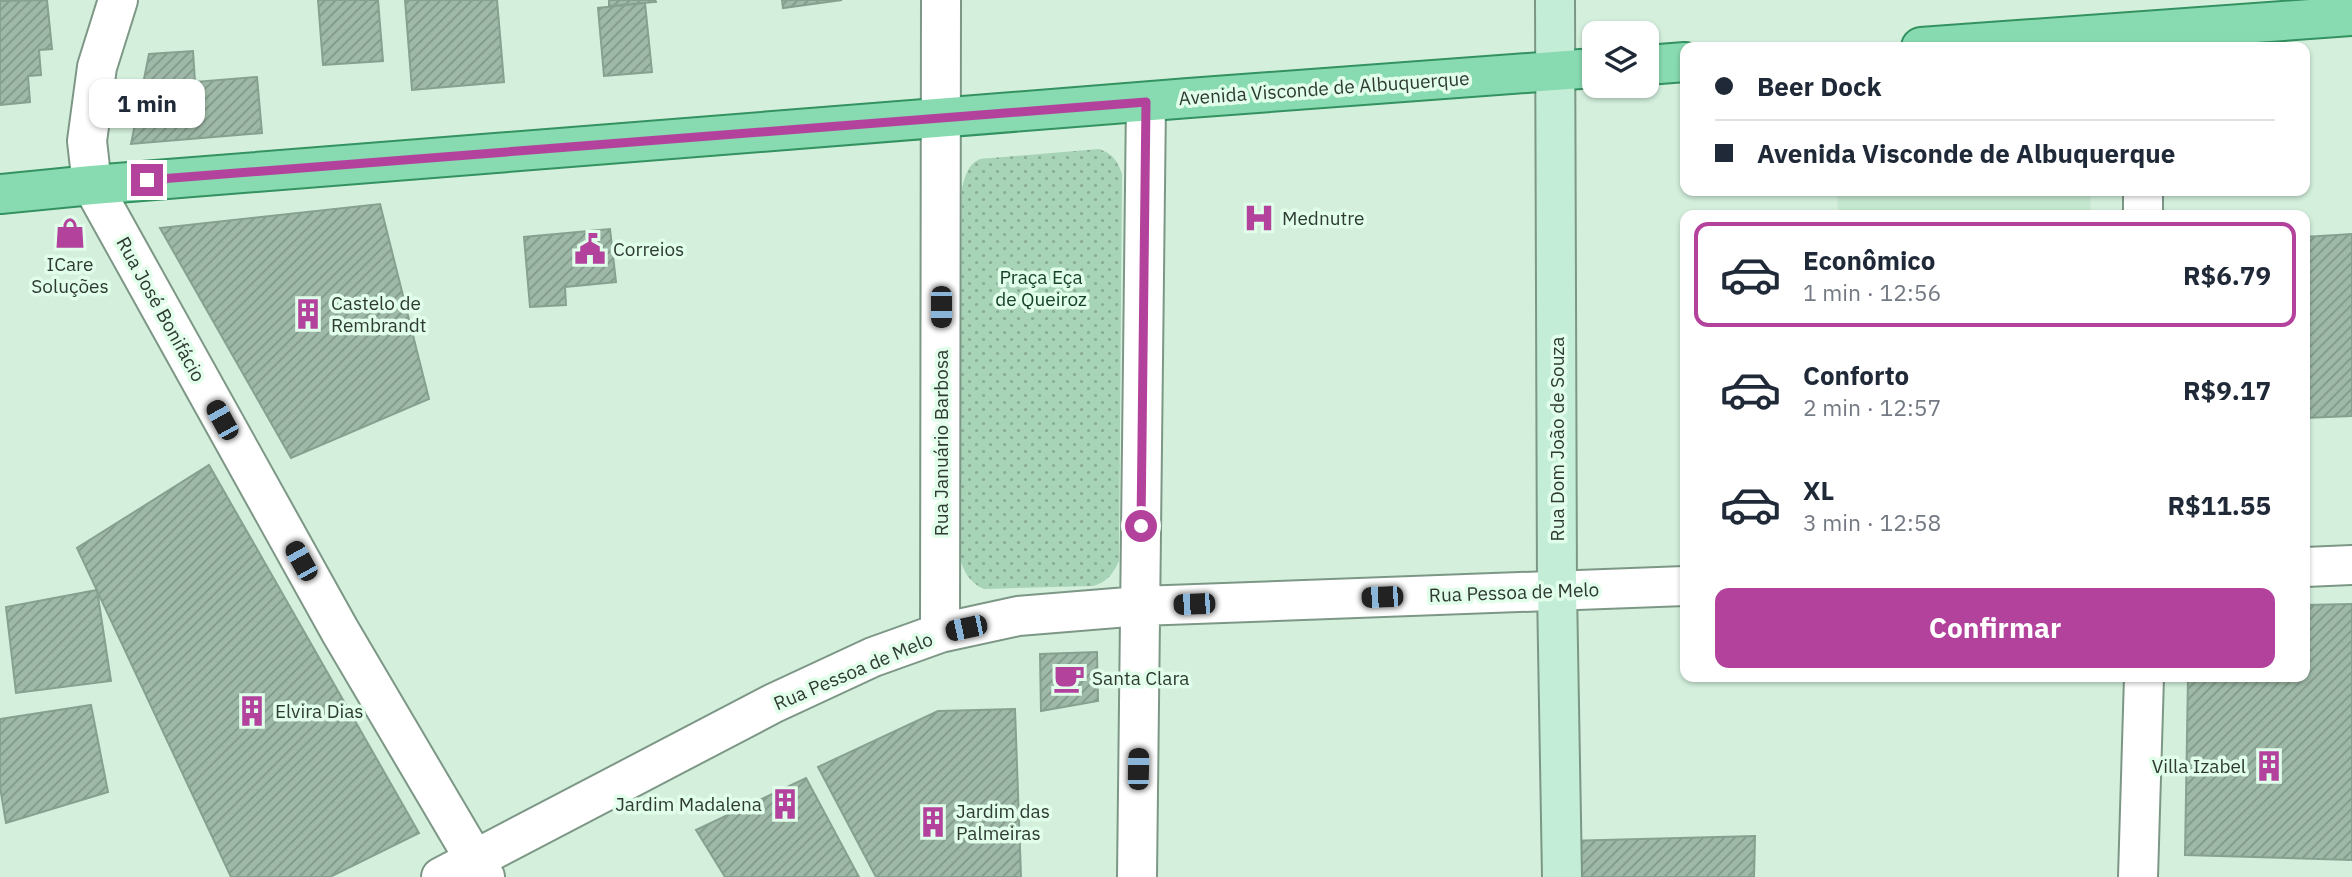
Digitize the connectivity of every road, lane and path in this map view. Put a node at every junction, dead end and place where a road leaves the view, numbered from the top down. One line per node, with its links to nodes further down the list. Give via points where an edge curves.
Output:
1 (118, 0): 13 (street, via 97,67 88,141)
2 (941, 0): 12 (street, Rua Januário Barbosa)
3 (1555, 0): 10 (street, Rua Dom João de Souza)
4 (2352, 16): 5 (main road)
5 (2141, 39): 6 (main road)
6 (2058, 42)
7 (1680, 62): 8 (main road)
8 (1659, 64)
9 (1582, 69): 10 (main road, Avenida Visconde de Albuquerque)
10 (1556, 71): 11 (main road, Avenida Visconde de Albuquerque); 18 (street, Rua Dom João de Souza)
11 (1146, 102): 12 (main road, Avenida Visconde de Albuquerque); 19 (street)
12 (942, 117): 13 (main road, Avenida Visconde de Albuquerque); 20 (street, Rua Januário Barbosa)
13 (92, 185): 14 (main road); 22 (street, Rua José Bonifácio, via 340,631)
14 (0, 194)
15 (2352, 565): 16 (street)
16 (2310, 567)
17 (1680, 586): 18 (street, Rua Pessoa de Melo)
18 (1557, 590): 19 (street, Rua Pessoa de Melo); 25 (street, Rua Dom João de Souza)
19 (1140, 606): 20 (street, Rua Pessoa de Melo, via 1018,616); 24 (street)
20 (940, 633): 22 (street, Rua Pessoa de Melo, via 873,657 774,704)
21 (2144, 682): 26 (street)
22 (480, 869): 23 (street, Rua Pessoa de Melo)
23 (442, 877)
24 (1137, 877)
25 (1562, 877)
26 (2138, 877)

